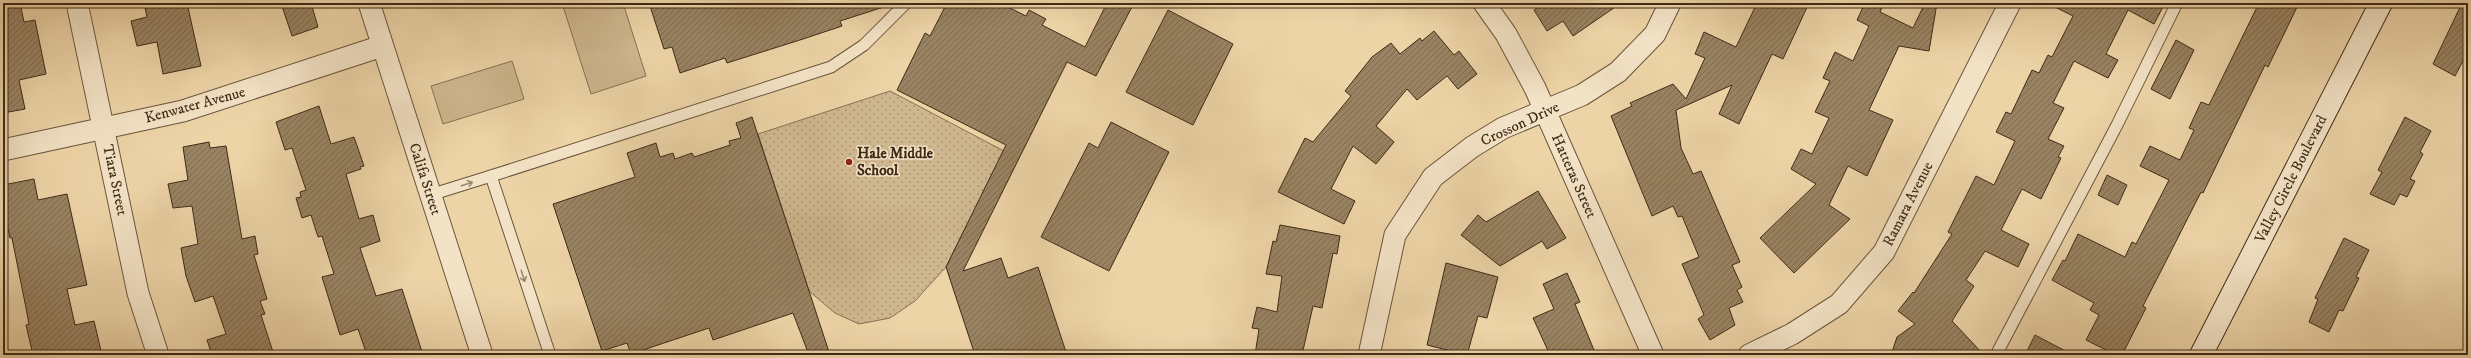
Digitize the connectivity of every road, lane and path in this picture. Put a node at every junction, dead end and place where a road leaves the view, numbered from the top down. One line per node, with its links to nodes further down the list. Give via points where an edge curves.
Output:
1 (77, 3): 11 (street, Tiara Street)
2 (369, 3): 9 (street, Califa Street)
3 (906, 3): 13 (lane, via 864,46 831,67)
4 (1484, 3): 10 (street, Hatteras Street, via 1506,34)
5 (1670, 3): 10 (street, Crosson Drive, via 1655,34 1618,72 1582,95)
6 (2010, 3): 20 (street, Ramara Avenue, via 1884,252 1839,304 1792,334)
7 (2177, 3): 21 (lane)
8 (2381, 3): 22 (main road, Valley Circle Boulevard)
9 (382, 46): 11 (street, Kenwater Avenue, via 209,104); 14 (street, Califa Street)
10 (1546, 111): 18 (street, Crosson Drive, via 1503,128 1472,147 1433,177 1395,235); 19 (street, Hatteras Street)
11 (104, 128): 12 (street, Kenwater Avenue); 15 (street, Tiara Street, via 138,293)
12 (3, 150)
13 (491, 176): 14 (lane, one-way to 13); 17 (lane, one-way to 17)
14 (430, 195): 16 (street, Califa Street)
15 (158, 355)
16 (482, 355)
17 (550, 355)
18 (1369, 355)
19 (1653, 355)
20 (1749, 355)
21 (1996, 355)
22 (2200, 355)

